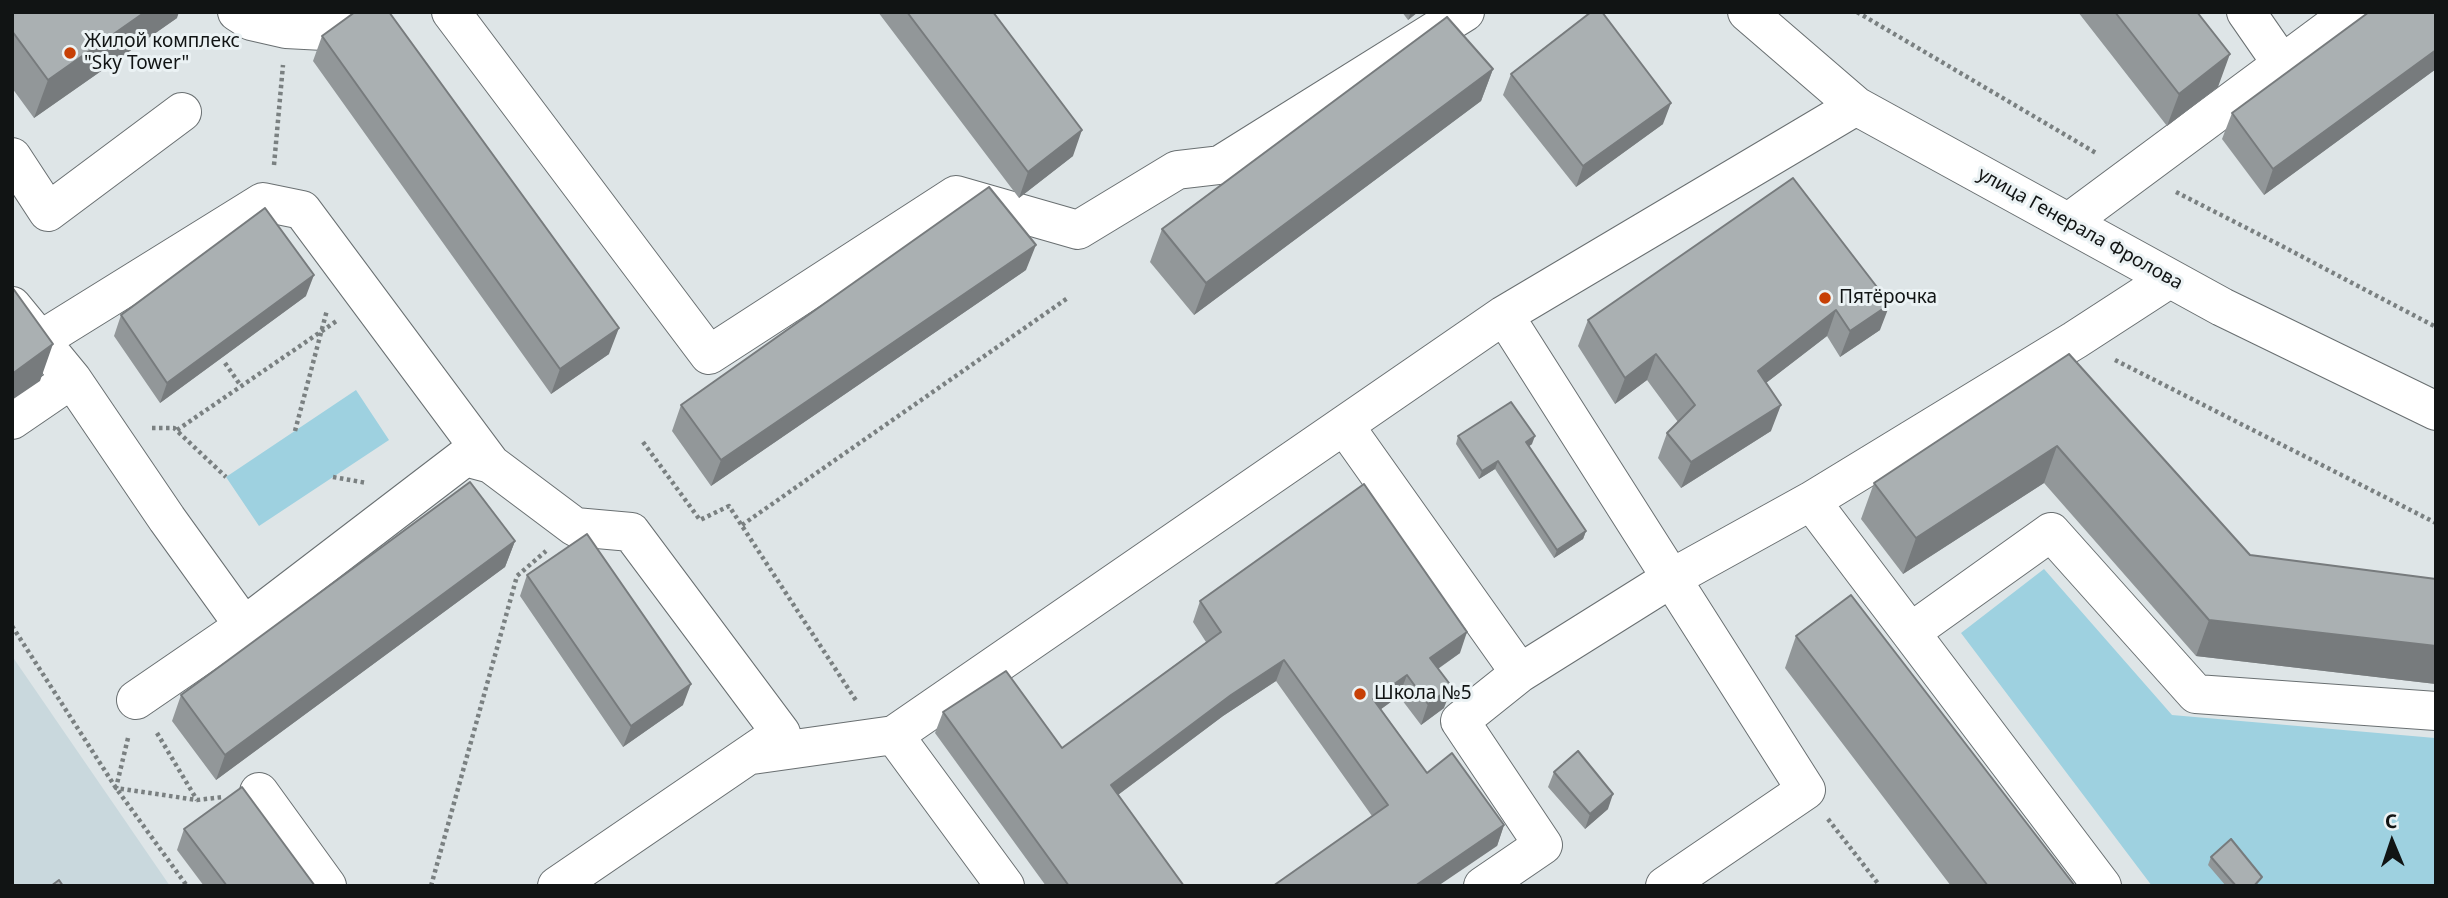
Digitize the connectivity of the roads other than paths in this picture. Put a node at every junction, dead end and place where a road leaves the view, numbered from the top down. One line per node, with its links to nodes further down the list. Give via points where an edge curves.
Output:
1 (237, 12): 2 (street, via 251,21 286,29 324,31)
2 (356, 12)
3 (451, 12): 4 (street, via 709,355 956,195 1078,230 1177,170 1220,165)
4 (1465, 12)
5 (1747, 12): 9 (street, улица Генерала Фролова)
6 (2246, 12): 8 (street)
7 (2352, 12): 8 (street)
8 (2282, 64): 12 (street)
9 (1856, 106): 12 (street, улица Генерала Фролова); 15 (street)
10 (182, 112): 11 (street, via 48,212)
11 (12, 157)
12 (2068, 222): 13 (street, улица Генерала Фролова)
13 (2169, 279): 18 (street, улица Генерала Фролова); 22 (street)
14 (12, 306): 16 (street)
15 (1504, 315): 20 (street); 23 (street)
16 (39, 341): 17 (street); 21 (street, via 263,202 302,210)
17 (72, 379): 19 (street); 24 (street)
18 (2436, 411)
19 (12, 420)
20 (1344, 425): 26 (street); 29 (street)
21 (491, 464): 24 (street, via 466,457); 30 (street, via 575,527 631,532 780,733)
22 (1811, 501): 23 (street); 25 (street)
23 (1670, 579): 26 (street); 36 (street, via 1806,790)
24 (244, 625): 27 (street)
25 (1911, 632): 28 (street, via 2051,532 2196,694); 37 (street)
26 (1520, 673): 35 (street, via 1460,721 1543,845)
27 (136, 700)
28 (2436, 711)
29 (887, 736): 30 (street); 34 (street)
30 (747, 756): 33 (street)
31 (259, 792): 32 (street)
32 (327, 886)
33 (557, 886)
34 (1005, 886)
35 (1483, 886)
36 (1665, 886)
37 (2102, 886)

